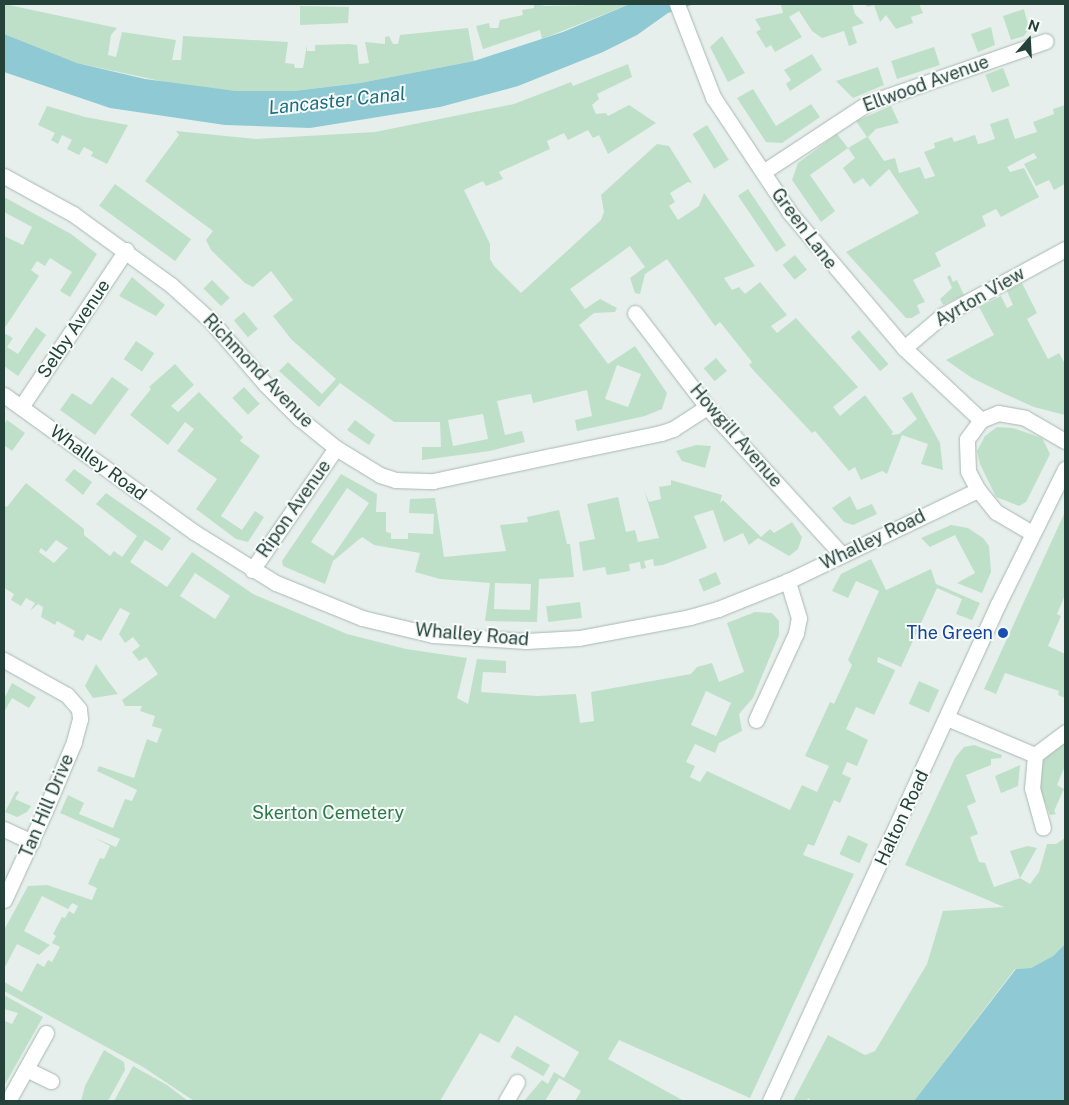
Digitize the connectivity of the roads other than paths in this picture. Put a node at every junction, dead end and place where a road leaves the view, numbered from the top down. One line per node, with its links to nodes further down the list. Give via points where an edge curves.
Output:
1 (677, 4): 3 (street, Green Lane, via 713,97)
2 (1046, 41): 3 (street, Ellwood Avenue, via 868,103)
3 (763, 172): 8 (street, Green Lane, via 820,253)
4 (4, 176): 5 (street, Richmond Avenue, via 64,208)
5 (126, 250): 11 (street, Selby Avenue); 14 (street, Richmond Avenue, via 211,321 266,385)
6 (1063, 255): 8 (street, Ayrton View, via 943,315)
7 (636, 313): 10 (street, Howgill Avenue)
8 (904, 348): 12 (street, Green Lane)
9 (4, 395): 11 (street, Whalley Road)
10 (707, 406): 14 (street, Richmond Avenue, via 673,429 661,433 433,481 395,480 380,475); 18 (street, Howgill Avenue)
11 (20, 407): 19 (street, Whalley Road)
12 (981, 420): 13 (street, via 998,413 1008,413 1025,418); 16 (street, via 968,439 966,449 968,471)
13 (1065, 441)
14 (336, 448): 19 (street, Ripon Avenue)
15 (1065, 469): 17 (street, Halton Road)
16 (978, 490): 17 (street, via 996,512); 18 (street, Whalley Road)
17 (1032, 534): 22 (street, Halton Road)
18 (842, 555): 20 (street, Whalley Road)
19 (252, 570): 20 (street, Whalley Road, via 317,602 397,628 433,635 526,641 582,638 662,624 718,609)
20 (788, 581): 23 (street, via 799,618 796,633)
21 (4, 660): 28 (street, Tan Hill Drive, via 67,695 78,709 79,727 74,742)
22 (947, 718): 25 (street); 36 (street, Halton Road)
23 (756, 720)
24 (1065, 732): 25 (street)
25 (1035, 755): 27 (street, via 1032,788)
26 (4, 828): 28 (street)
27 (1043, 828)
28 (32, 842): 29 (street, Tan Hill Drive)
29 (4, 900)
30 (46, 1033): 31 (street)
31 (26, 1069): 32 (street); 34 (street)
32 (51, 1082)
33 (517, 1082): 35 (street)
34 (8, 1101)
35 (506, 1101)
36 (770, 1101)

